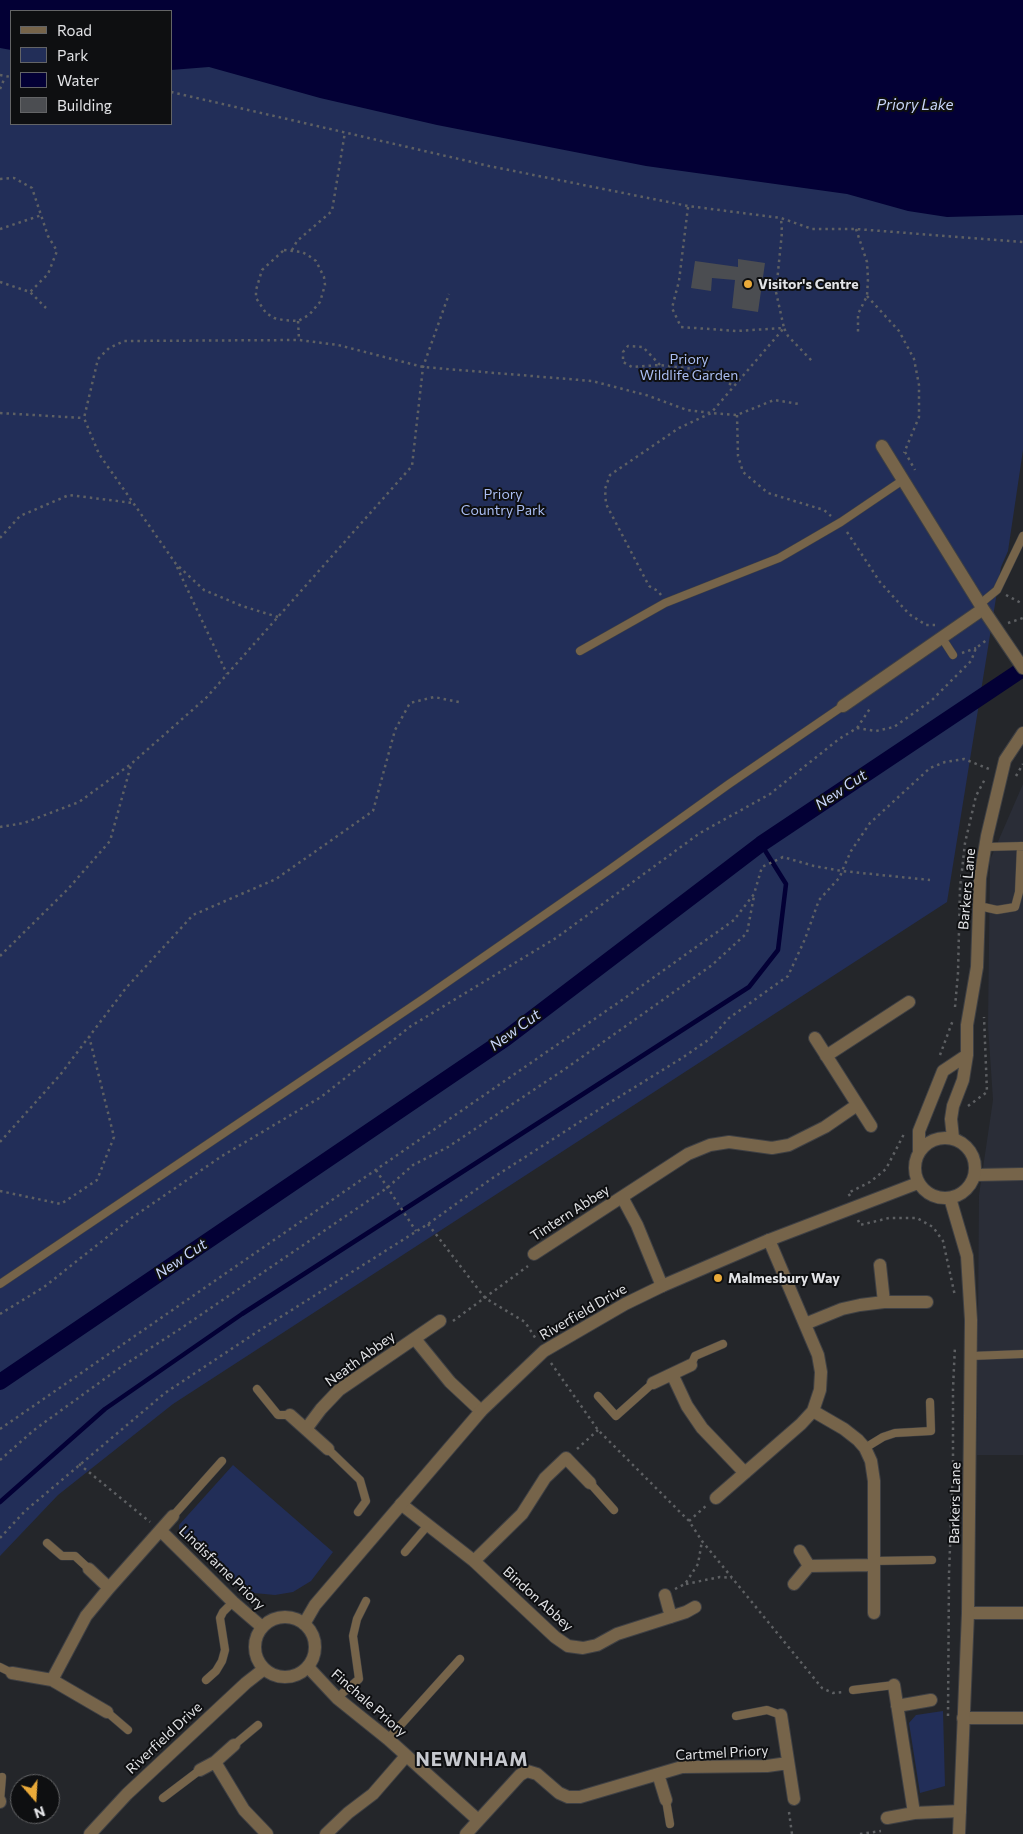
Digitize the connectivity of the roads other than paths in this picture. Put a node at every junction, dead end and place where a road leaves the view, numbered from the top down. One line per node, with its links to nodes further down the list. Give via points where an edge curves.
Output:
1 (882, 446): 2 (street)
2 (900, 475): 4 (street); 6 (lane, via 841,522 779,558 665,602)
3 (1022, 540): 4 (lane, via 998,590)
4 (981, 606): 5 (street); 8 (street)
5 (942, 638): 7 (lane); 9 (street)
6 (580, 651)
7 (953, 655)
8 (1023, 668)
9 (843, 706): 31 (lane, via 423,999)
10 (1023, 733): 12 (street, Barkers Lane, via 1005,760)
11 (1022, 846): 12 (lane); 14 (lane)
12 (985, 847): 13 (street, Barkers Lane)
13 (979, 906): 14 (lane, via 997,910); 17 (street, Barkers Lane, via 977,967 967,1025)
14 (1019, 908)
15 (910, 1002): 18 (street)
16 (815, 1038): 18 (street)
17 (967, 1055): 21 (street, Barkers Lane, via 963,1080 953,1106); 22 (street, via 943,1071 919,1132)
18 (826, 1056): 19 (street)
19 (857, 1105): 20 (street); 26 (street, Tintern Abbey, via 825,1127 789,1145 772,1148 730,1142 710,1145 688,1154)
20 (871, 1126)
21 (953, 1138): 22 (street, via 934,1139); 24 (street, via 968,1147 973,1155)
22 (919, 1151): 25 (street, via 914,1172)
23 (1023, 1174): 24 (street)
24 (975, 1175): 27 (street, via 968,1187)
25 (918, 1183): 27 (street, via 934,1196); 28 (street, Riverfield Drive)
26 (622, 1197): 29 (street, Tintern Abbey); 32 (street, Tintern Abbey)
27 (950, 1198): 40 (street, Barkers Lane, via 967,1256)
28 (769, 1240): 32 (street, Riverfield Drive); 36 (street)
29 (534, 1254)
30 (880, 1265): 33 (street)
31 (0, 1284)
32 (662, 1286): 47 (street, Riverfield Drive, via 544,1351)
33 (884, 1302): 34 (street); 36 (street, via 842,1309)
34 (927, 1302)
35 (440, 1321): 37 (street, Neath Abbey)
36 (805, 1324): 48 (street, via 818,1355 821,1372 820,1390)
37 (415, 1339): 47 (street, Neath Abbey, via 450,1382); 50 (street, Neath Abbey, via 339,1390)
38 (723, 1344): 41 (lane, via 695,1356)
39 (1023, 1354): 40 (lane)
40 (971, 1356): 78 (street, Barkers Lane)
41 (691, 1365): 42 (street)
42 (672, 1374): 43 (street); 54 (street, via 702,1428)
43 (653, 1383): 45 (lane, via 616,1416)
44 (257, 1389): 49 (lane, via 278,1415)
45 (598, 1396)
46 (930, 1402): 51 (lane, via 932,1431 895,1433)
47 (481, 1411): 57 (street, Riverfield Drive)
48 (812, 1411): 51 (street, via 844,1429); 54 (street)
49 (290, 1415): 50 (street)
50 (306, 1429): 52 (street)
51 (865, 1448): 68 (street, via 874,1480)
52 (328, 1449): 59 (lane, via 360,1480 366,1501)
53 (222, 1461): 60 (lane)
54 (744, 1473): 56 (street)
55 (590, 1483): 58 (lane); 67 (street, via 566,1458 544,1478 522,1514)
56 (716, 1498)
57 (401, 1504): 61 (street, Bindon Abbey); 81 (street, Riverfield Drive, via 315,1606)
58 (614, 1510)
59 (358, 1512)
60 (173, 1516): 62 (street, Lindisfarne Priory)
61 (428, 1525): 65 (lane); 67 (street, Bindon Abbey)
62 (161, 1531): 72 (street, Lindisfarne Priory); 75 (street, Lindisfarne Priory)
63 (48, 1543): 70 (lane, via 62,1556 75,1556)
64 (800, 1550): 69 (street)
65 (405, 1552)
66 (932, 1560): 68 (lane)
67 (474, 1561): 80 (street, Bindon Abbey, via 568,1646 583,1648 597,1645 617,1634)
68 (873, 1563): 69 (street); 77 (street)
69 (809, 1566): 71 (street)
70 (89, 1569): 72 (street)
71 (794, 1584)
72 (109, 1588): 88 (street, Lindisfarne Priory, via 86,1616)
73 (664, 1596): 80 (street)
74 (366, 1601): 92 (lane, via 353,1636 359,1679)
75 (233, 1602): 82 (street, Lindisfarne Priory); 89 (lane, via 220,1618 225,1650 222,1661)
76 (696, 1608): 80 (street, Bindon Abbey)
77 (874, 1613)
78 (968, 1613): 79 (street); 98 (street, Barkers Lane)
79 (1023, 1613)
80 (671, 1617)
81 (304, 1624): 82 (street, via 290,1617 274,1619); 85 (street, via 313,1636 315,1652)
82 (262, 1627): 86 (street, via 256,1639 256,1656)
83 (460, 1659): 102 (lane)
84 (0, 1667): 87 (lane)
85 (308, 1667): 86 (street, via 293,1676 275,1676); 92 (street, Finchale Priory)
86 (264, 1669): 119 (street, Riverfield Drive, via 127,1794)
87 (12, 1673): 88 (street)
88 (52, 1680): 95 (street)
89 (206, 1680)
90 (894, 1685): 91 (lane); 94 (street)
91 (853, 1690)
92 (338, 1698): 102 (street, Finchale Priory)
93 (931, 1700): 94 (street)
94 (898, 1706): 115 (street)
95 (108, 1712): 101 (lane)
96 (781, 1715): 97 (lane, via 767,1710); 106 (street, Cartmel Priory)
97 (736, 1716)
98 (963, 1718): 99 (street); 114 (street, Barkers Lane)
99 (1023, 1718)
100 (258, 1725): 103 (lane)
101 (128, 1730)
102 (388, 1739): 104 (street, Finchale Priory)
103 (234, 1745): 105 (street)
104 (406, 1756): 117 (street, Finchale Priory); 121 (street, via 373,1794)
105 (215, 1762): 107 (street); 120 (street, via 244,1810)
106 (788, 1763): 108 (street, Cartmel Priory, via 682,1767); 111 (street, Cartmel Priory)
107 (200, 1770): 110 (lane)
108 (658, 1774): 112 (street); 117 (street, Cartmel Priory, via 580,1797 568,1797 537,1774 527,1771)
109 (2, 1777): 113 (lane)
110 (163, 1798)
111 (794, 1798)
112 (666, 1800): 118 (lane)
113 (0, 1801)
114 (960, 1811): 115 (street); 123 (street, Barkers Lane)
115 (914, 1813): 116 (street)
116 (887, 1818)
117 (478, 1820): 122 (street, Cartmel Priory)
118 (670, 1824)
119 (90, 1834)
120 (267, 1834)
121 (326, 1834)
122 (466, 1834)
123 (959, 1834)

